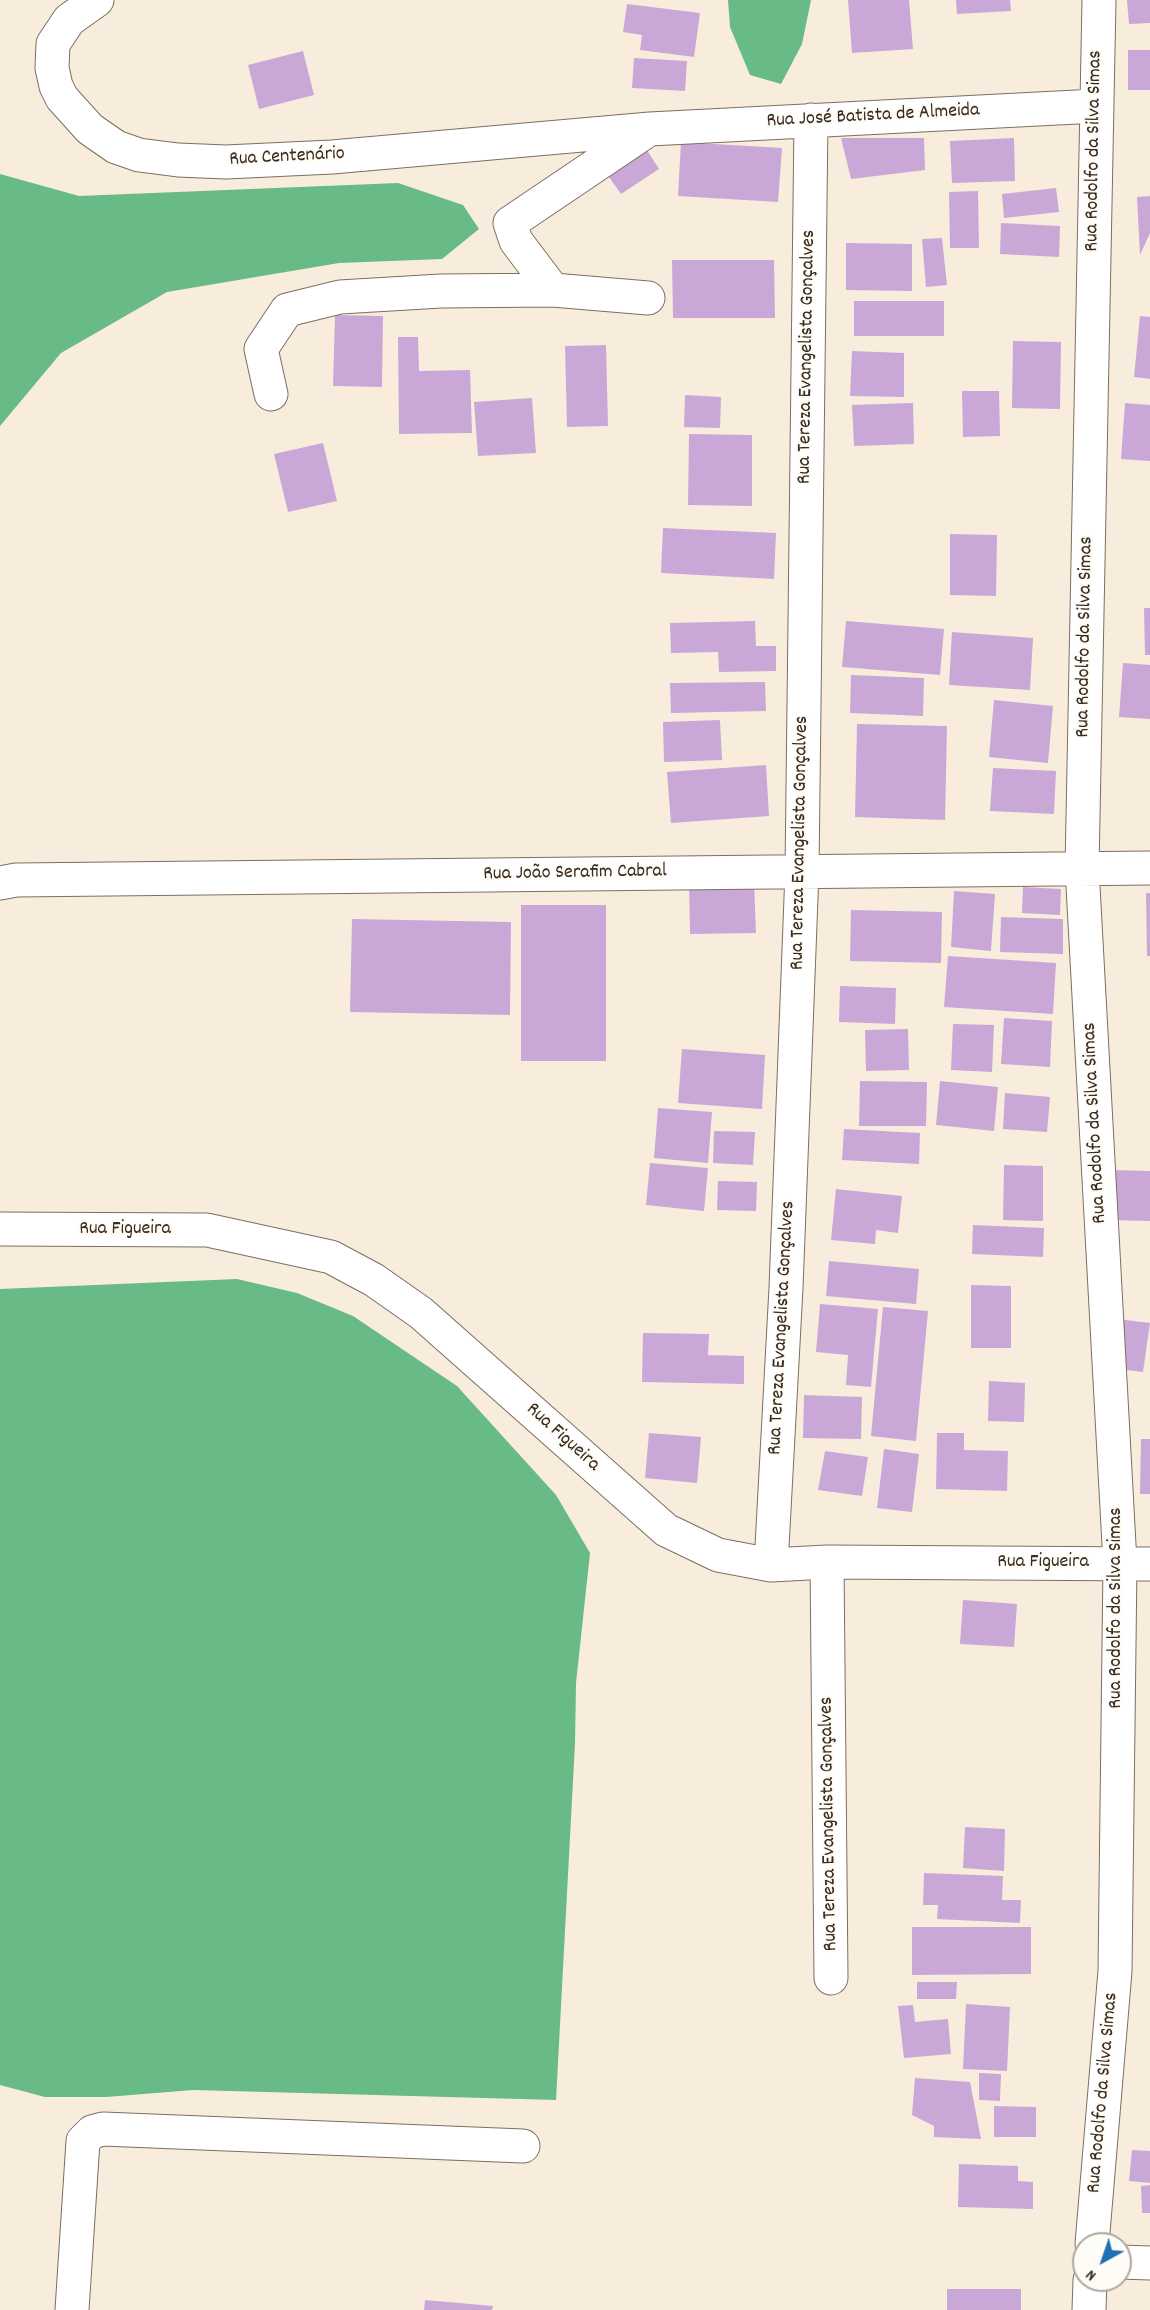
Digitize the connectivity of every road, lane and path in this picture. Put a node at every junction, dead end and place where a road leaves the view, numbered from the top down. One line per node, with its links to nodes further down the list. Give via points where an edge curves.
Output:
1 (97, 0): 5 (street, Rua Centenário, via 69,20 53,44 56,86 90,129 116,147 139,155 226,162 332,157)
2 (1099, 0): 3 (street, Rua Rodolfo da Silva Simas)
3 (1096, 106): 4 (street, Rua José Batista de Almeida); 9 (street, Rua Rodolfo da Silva Simas)
4 (811, 120): 5 (street, Rua José Batista de Almeida); 11 (street, Rua Tereza Evangelista Gonçalves)
5 (650, 129): 6 (street, via 510,223 516,241)
6 (553, 290): 7 (street); 8 (street, via 340,297 287,310 261,349)
7 (648, 298)
8 (271, 394)
9 (1082, 868): 10 (street, Rua João Serafim Cabral); 11 (street, Rua João Serafim Cabral); 15 (street, Rua Rodolfo da Silva Simas)
10 (1150, 868)
11 (802, 872): 12 (street, Rua João Serafim Cabral); 16 (street, Rua Tereza Evangelista Gonçalves)
12 (0, 883)
13 (0, 1229): 16 (street, Rua Figueira, via 207,1230 331,1257 421,1312 666,1530 718,1555)
14 (827, 1562): 15 (street, Rua Figueira); 16 (street, Rua Figueira); 17 (street, Rua Tereza Evangelista Gonçalves)
15 (1135, 1563): 19 (street, Rua Rodolfo da Silva Simas, via 1115,1971)
16 (771, 1565)
17 (831, 1978)
18 (523, 2146): 23 (street, via 103,2129 92,2132 83,2141)
19 (1093, 2232)
20 (1132, 2262): 21 (street)
21 (1150, 2263)
22 (1090, 2292): 24 (street)
23 (72, 2310)
24 (1089, 2310)

